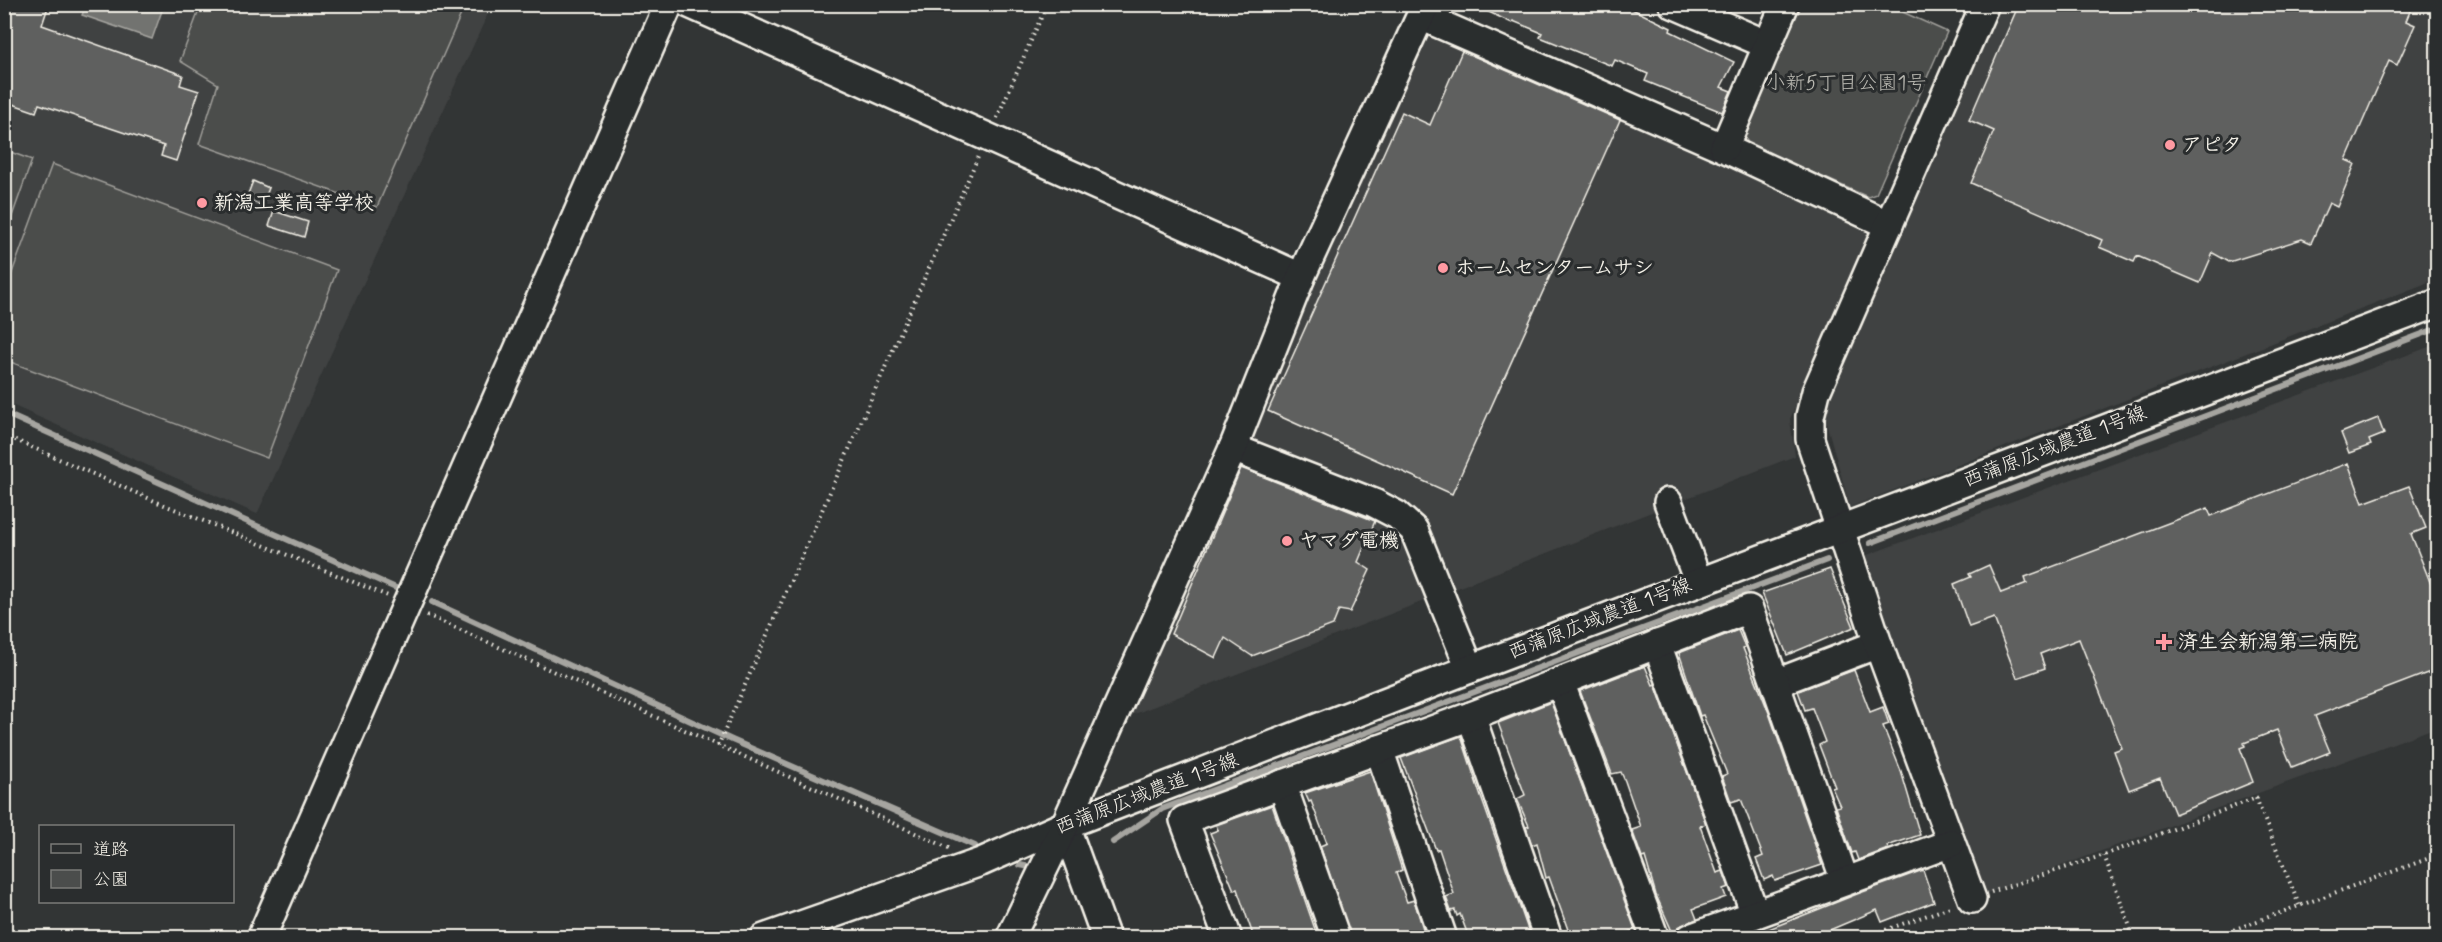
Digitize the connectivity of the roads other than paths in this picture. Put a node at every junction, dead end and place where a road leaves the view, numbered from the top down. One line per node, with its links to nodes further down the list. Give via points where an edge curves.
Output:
1 (669, 4): 30 (street)
2 (689, 4): 10 (street)
3 (1673, 4): 7 (street)
4 (1785, 4): 7 (street)
5 (1985, 4): 9 (street)
6 (1424, 10): 8 (street); 10 (street)
7 (1768, 45): 8 (street)
8 (1724, 148): 9 (street)
9 (1889, 225): 14 (street, via 1816,392 1810,416 1810,440)
10 (1301, 277): 12 (street)
11 (2438, 303): 14 (street, 西蒲原広域農道 1号線)
12 (1233, 448): 18 (street, via 1374,503 1414,530); 24 (street)
13 (1668, 502): 15 (street)
14 (1841, 528): 15 (street, 西蒲原広域農道 1号線); 17 (street)
15 (1698, 581): 18 (street, 西蒲原広域農道 1号線)
16 (1658, 644): 19 (street); 20 (street, via 1749,609); 28 (street)
17 (1878, 644): 20 (street); 25 (street)
18 (1470, 669): 24 (street, 西蒲原広域農道 1号線)
19 (1560, 682): 21 (street); 37 (street)
20 (1776, 683): 26 (street)
21 (1471, 716): 22 (street); 36 (street)
22 (1378, 749): 23 (street); 35 (street)
23 (1282, 784): 29 (street, via 1184,820); 34 (street)
24 (1065, 825): 31 (street, 西蒲原広域農道 1号線, via 981,862); 32 (street); 33 (street)
25 (1951, 843): 26 (street); 27 (street)
26 (1845, 881): 28 (street)
27 (1972, 899)
28 (1755, 914): 38 (street)
29 (1218, 935)
30 (261, 938)
31 (764, 938)
32 (1010, 938)
33 (1106, 938)
34 (1336, 938)
35 (1443, 938)
36 (1548, 938)
37 (1655, 938)
38 (1690, 938)

